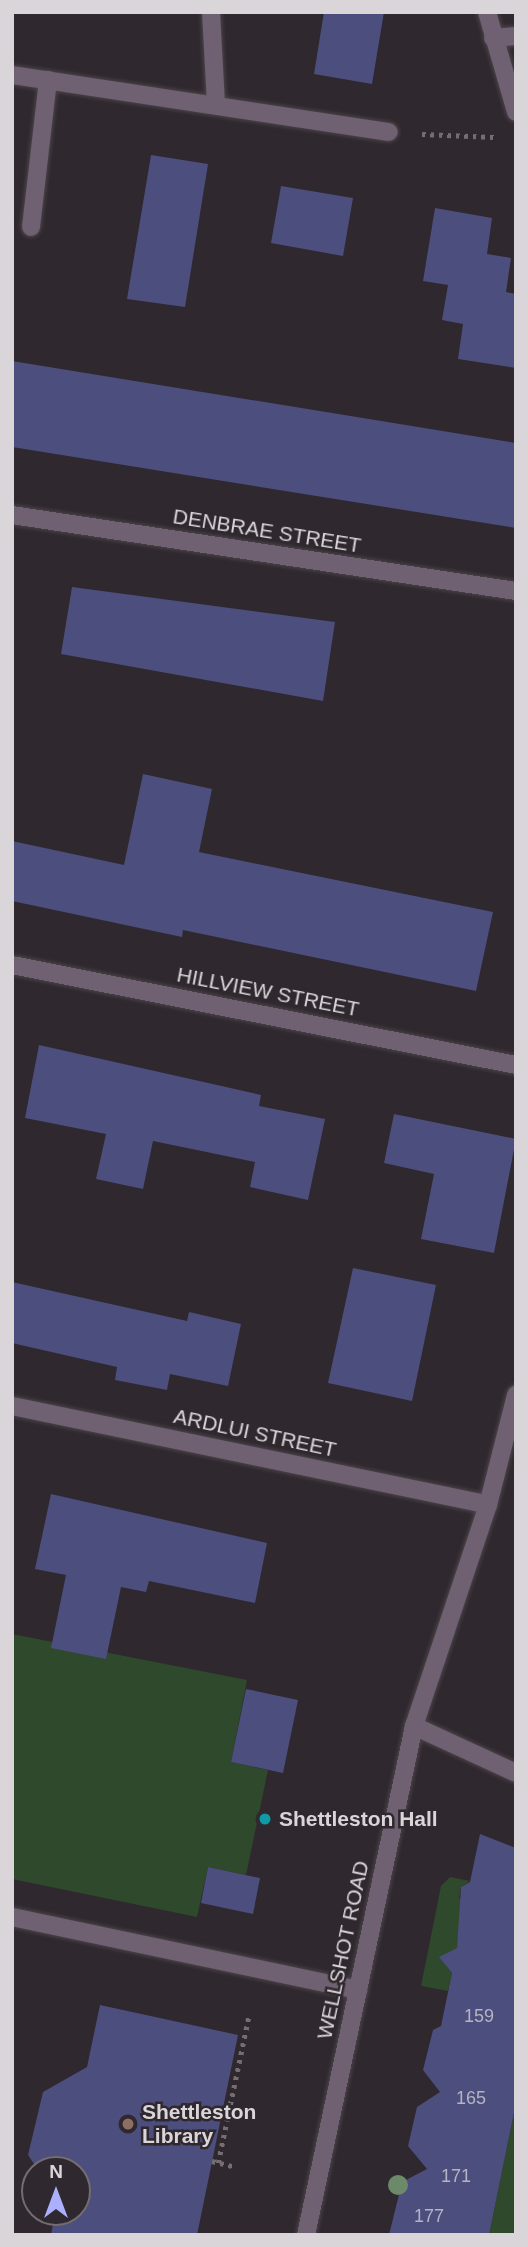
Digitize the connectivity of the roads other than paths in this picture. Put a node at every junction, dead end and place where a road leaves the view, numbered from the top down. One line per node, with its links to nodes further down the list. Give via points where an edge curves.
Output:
1 (211, 12): 7 (street)
2 (487, 12): 4 (street)
3 (516, 36): 4 (street)
4 (493, 38): 8 (street)
5 (12, 75): 6 (street)
6 (48, 80): 7 (street); 10 (street)
7 (216, 105): 9 (street)
8 (516, 112)
9 (389, 132)
10 (31, 227)
11 (12, 514): 12 (street, DENBRAE STREET)
12 (516, 592)
13 (12, 965): 14 (street, HILLVIEW STREET)
14 (516, 1065)
15 (516, 1395): 17 (street, WELLSHOT ROAD)
16 (12, 1406): 17 (street, ARDLUI STREET)
17 (488, 1505): 18 (street, WELLSHOT ROAD)
18 (414, 1726): 19 (street); 21 (street, WELLSHOT ROAD)
19 (516, 1773)
20 (12, 1917): 21 (street)
21 (358, 1990): 22 (street, WELLSHOT ROAD)
22 (306, 2235)

